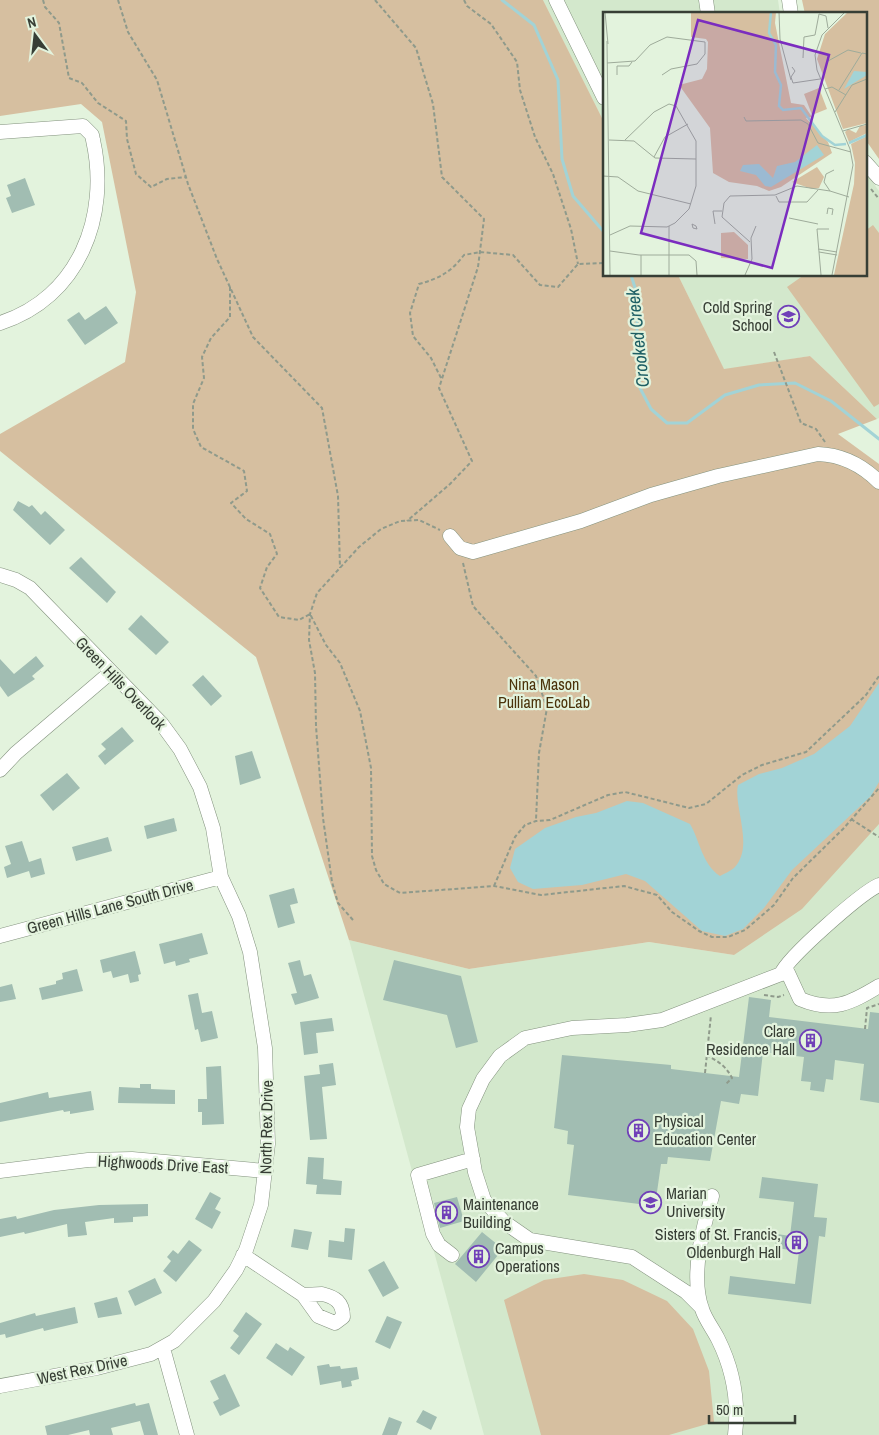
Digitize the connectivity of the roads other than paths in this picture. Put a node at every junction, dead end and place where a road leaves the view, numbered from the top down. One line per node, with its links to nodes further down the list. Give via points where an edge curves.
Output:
1 (556, 0): 2 (street)
2 (603, 96)
3 (0, 132): 4 (street, via 83,126 92,135 98,172 97,204 88,240 68,277 45,300)
4 (0, 323)
5 (879, 482): 6 (street, via 852,462 818,454 651,495 581,521 473,552 460,548)
6 (450, 536)
7 (0, 575): 8 (street, Green Hills Overlook, via 30,588)
8 (111, 672): 9 (street); 10 (street, Green Hills Overlook, via 161,723 188,763 210,818)
9 (0, 770)
10 (221, 877): 12 (street, Green Hills Lane South Drive); 17 (street, North Rex Drive, via 245,931 260,1010 268,1090)
11 (879, 885): 13 (street, via 794,955)
12 (0, 936)
13 (781, 974): 14 (street, via 788,973 800,999 818,1007 848,1004); 15 (street, via 662,1020 572,1028 525,1038 500,1056 483,1079 469,1109 467,1128)
14 (879, 986)
15 (473, 1159): 20 (street, via 418,1176 433,1234 439,1246); 22 (street, via 484,1200 504,1222 530,1240 632,1257 686,1292)
16 (0, 1171): 17 (street, Highwoods Drive East, via 56,1163 132,1159)
17 (266, 1171): 19 (street, North Rex Drive, via 259,1215)
18 (712, 1196): 22 (street, via 702,1232 697,1284)
19 (243, 1255): 21 (street); 23 (street, North Rex Drive, via 214,1301 174,1341)
20 (452, 1255)
21 (303, 1295)
22 (702, 1308): 26 (street, via 730,1364 738,1411)
23 (162, 1348): 24 (street, West Rex Drive, via 97,1368); 25 (street)
24 (0, 1386)
25 (187, 1435)
26 (735, 1435)

